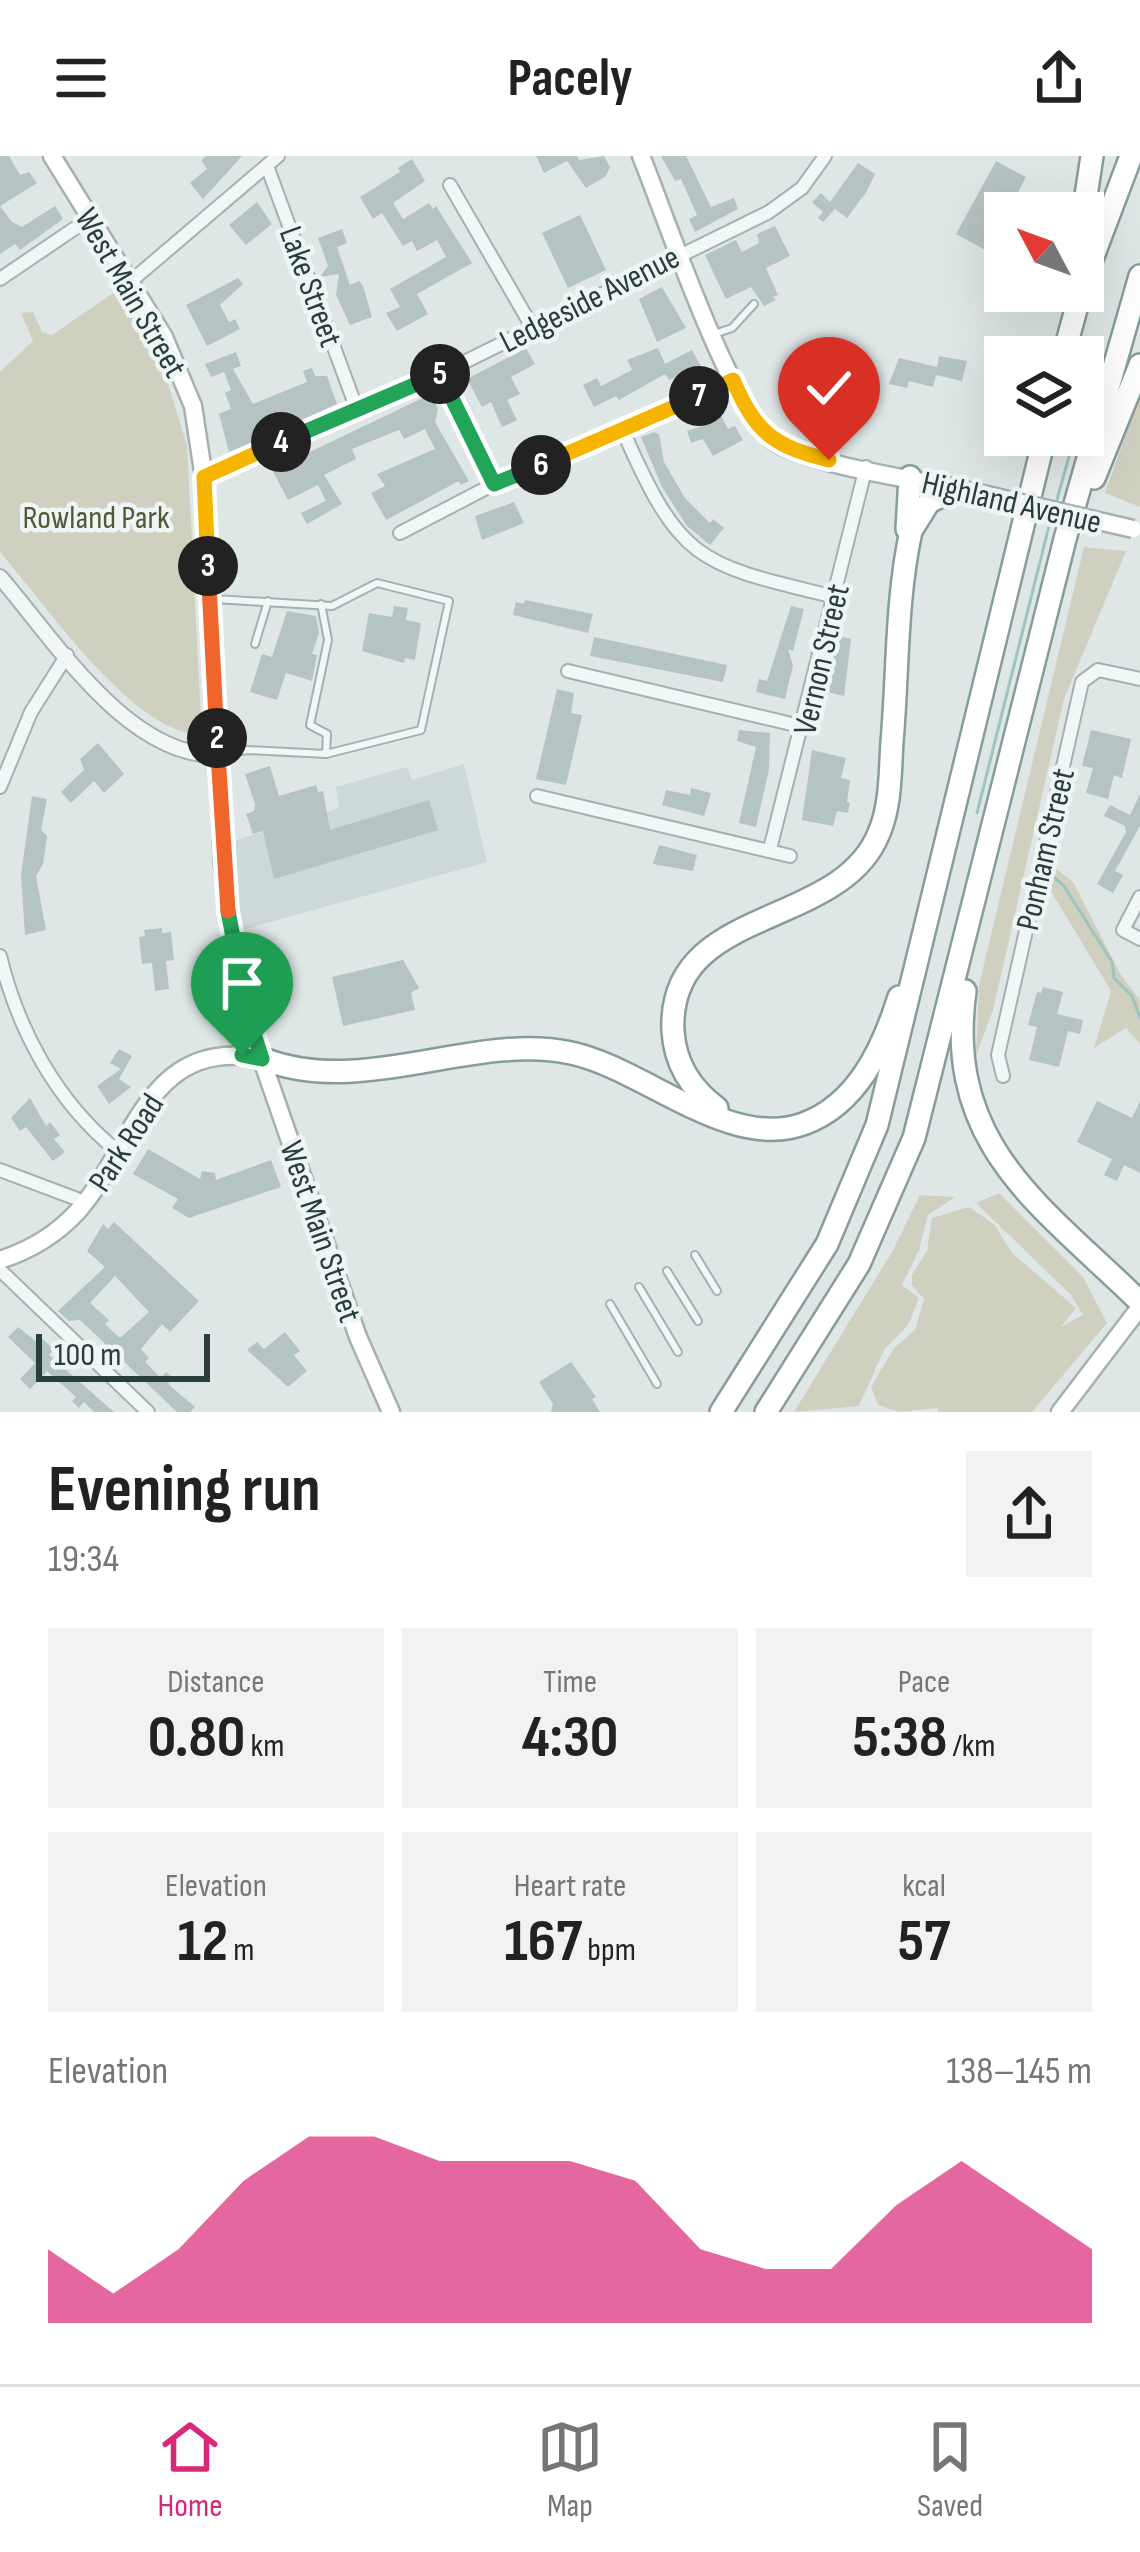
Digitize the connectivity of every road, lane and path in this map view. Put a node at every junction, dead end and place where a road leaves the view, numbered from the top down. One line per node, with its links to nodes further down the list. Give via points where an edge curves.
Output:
1 (52, 156): 9 (main road, West Main Street)
2 (641, 156): 11 (main road, Highland Avenue)
3 (825, 156): 11 (street, Ledgeside Avenue, via 802,188 769,212)
4 (1092, 156): 8 (highway)
5 (1132, 156): 10 (highway)
6 (273, 161): 14 (street); 24 (street, Lake Street)
7 (450, 185): 17 (street)
8 (1087, 192)
9 (90, 218): 13 (street); 14 (main road, West Main Street)
10 (1104, 229)
11 (681, 252): 17 (street, Ledgeside Avenue); 18 (main road, Highland Avenue)
12 (1140, 276): 22 (highway)
13 (0, 279)
14 (130, 282): 29 (main road, West Main Street, via 184,379)
15 (1140, 300): 23 (highway)
16 (754, 304): 18 (lane)
17 (531, 325): 20 (street, Ledgeside Avenue)
18 (714, 334): 21 (main road, Highland Avenue)
19 (1140, 365): 37 (highway)
20 (440, 374): 24 (street, Ledgeside Avenue); 31 (street)
21 (733, 380): 25 (street); 28 (main road, Highland Avenue, via 755,423 779,444)
22 (1104, 399)
23 (1104, 403)
24 (356, 407): 29 (street, Ledgeside Avenue)
25 (623, 431): 31 (street); 38 (street, via 656,506 710,562)
26 (1037, 456): 47 (highway)
27 (1088, 456): 37 (highway)
28 (866, 467): 30 (main road, Highland Avenue); 38 (street, Vernon Street)
29 (204, 477): 39 (main road, West Main Street)
30 (910, 477): 32 (main road, Highland Avenue); 35 (highway)
31 (494, 484): 34 (street)
32 (957, 488): 33 (main road, Highland Avenue, bridge); 35 (highway, via 921,511)
33 (1137, 530)
34 (400, 533)
35 (907, 554): 61 (highway, via 888,796 874,845 842,882 710,946 675,1004 673,1039 690,1082 730,1117)
36 (0, 577): 43 (street)
37 (1051, 591): 55 (highway)
38 (835, 597): 46 (street, Vernon Street)
39 (210, 599): 40 (lane); 49 (main road, West Main Street)
40 (268, 601): 41 (lane); 42 (lane)
41 (321, 604): 48 (lane, via 328,640 310,724 327,734); 48 (lane, via 377,583 448,601 421,730)
42 (255, 644)
43 (67, 656): 49 (street, via 132,724 181,749); 50 (street)
44 (568, 671): 46 (street)
45 (1140, 679): 60 (street, Ponham Street, via 1099,670 1082,682 998,1055)
46 (804, 727): 53 (street, Vernon Street)
47 (971, 746): 61 (highway, via 883,1041 834,1107); 78 (highway, via 902,1040 862,1166 806,1281)
48 (326, 754): 49 (lane)
49 (218, 755): 59 (main road, West Main Street, via 230,931)
50 (2, 768): 51 (street)
51 (0, 787)
52 (537, 796): 53 (street)
53 (770, 850): 54 (street)
54 (790, 856)
55 (982, 872): 72 (highway, via 962,1028 970,1102 1005,1167); 79 (highway, via 899,1180 848,1282)
56 (1140, 897): 57 (street, via 1123,930)
57 (1140, 939)
58 (0, 956): 62 (street, via 15,1012 44,1067)
59 (262, 1059): 61 (highway, via 296,1072 337,1072 555,1051 729,1122); 62 (main road, Park Road, via 230,1054 172,1076); 77 (main road, West Main Street)
60 (1003, 1076)
61 (778, 1130)
62 (116, 1150): 64 (main road, Park Road)
63 (0, 1170): 64 (street)
64 (85, 1202): 66 (main road, Park Road, via 50,1237)
65 (695, 1255): 70 (lane)
66 (0, 1259)
67 (0, 1270): 76 (street)
68 (667, 1271): 73 (lane)
69 (639, 1287): 74 (lane)
70 (717, 1292)
71 (610, 1304): 75 (lane)
72 (1140, 1304): 80 (main road)
73 (698, 1321)
74 (678, 1352)
75 (657, 1384)
76 (148, 1412)
77 (391, 1412)
78 (721, 1412)
79 (766, 1412)
80 (1060, 1412)

